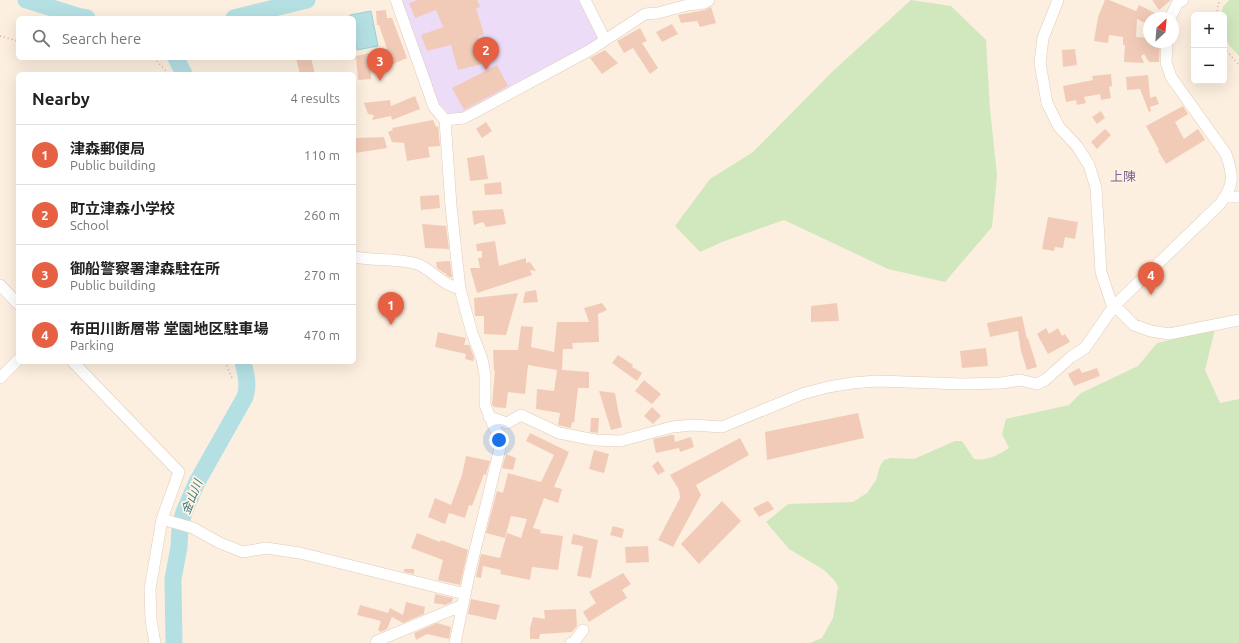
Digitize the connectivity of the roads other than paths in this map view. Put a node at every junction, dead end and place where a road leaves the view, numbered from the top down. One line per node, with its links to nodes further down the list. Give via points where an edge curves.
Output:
1 (396, 0): 9 (street, via 434,107)
2 (585, 0): 7 (street)
3 (710, 0): 7 (street, via 645,14)
4 (1058, 0): 17 (street, via 1043,38 1040,63 1048,103 1059,127 1077,146 1089,166 1096,188 1101,272)
5 (1183, 0): 6 (street, via 1177,4)
6 (1173, 12)
7 (605, 40): 9 (street, via 464,118)
8 (1167, 48): 10 (street, via 1166,62 1171,77 1226,154)
9 (445, 120): 15 (street)
10 (1236, 181): 11 (street)
11 (1225, 197): 12 (street); 17 (street)
12 (1239, 197)
13 (356, 257): 15 (street, via 417,264 450,286)
14 (0, 285): 16 (street)
15 (460, 289): 22 (street, via 482,358 485,405)
16 (16, 302)
17 (1114, 306): 18 (street, via 1134,325 1169,334); 22 (street, via 1085,348 1037,384 1020,380 964,384 877,381 852,383 802,394 722,427 672,427 620,441 595,440 559,433 521,415 507,423)
18 (1239, 320)
19 (16, 362): 21 (street)
20 (75, 364): 23 (street, via 179,472)
21 (0, 378)
22 (489, 417): 24 (street, via 499,435 500,448)
23 (165, 520): 24 (street, via 193,528 243,552 266,548 300,552); 27 (street, via 150,589)
24 (465, 594): 25 (street)
25 (463, 605): 28 (street); 29 (street)
26 (582, 630): 30 (street, via 574,642)
27 (155, 643)
28 (376, 643)
29 (455, 643)
30 (570, 643)

